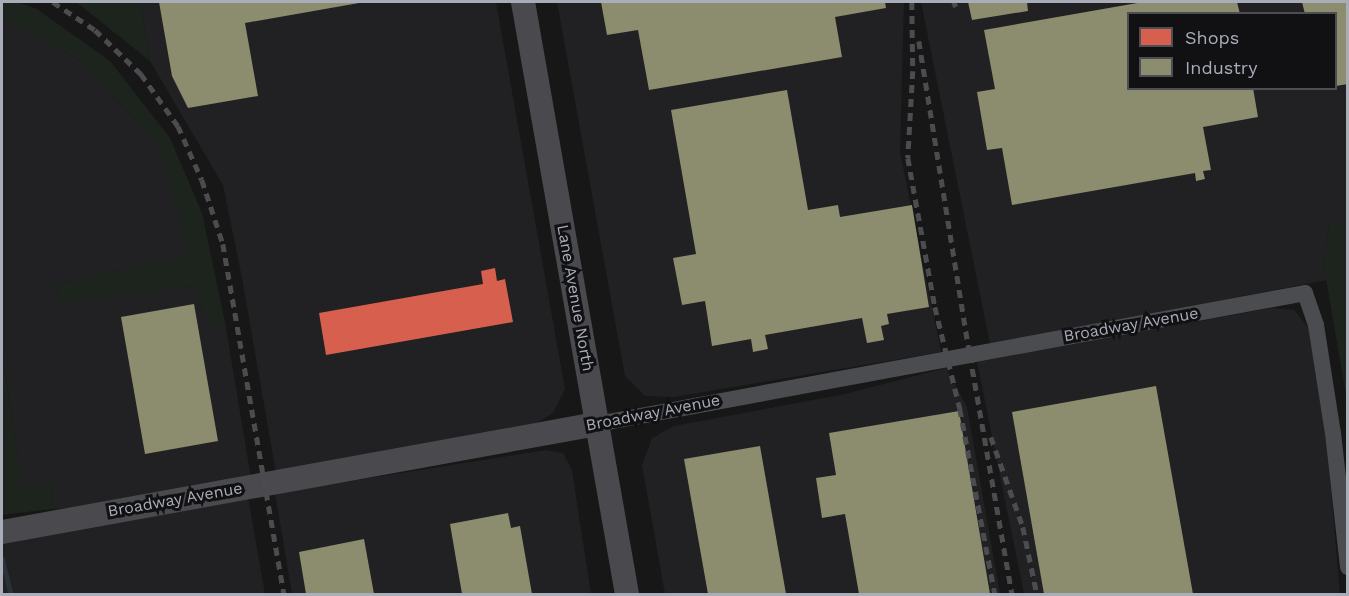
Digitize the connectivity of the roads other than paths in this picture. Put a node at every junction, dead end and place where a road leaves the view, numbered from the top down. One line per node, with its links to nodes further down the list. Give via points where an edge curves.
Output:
1 (523, 2): 2 (main road, Lane Avenue North)
2 (597, 424): 3 (main road, Broadway Avenue); 4 (street, Broadway Avenue, via 1305,293 1316,325 1334,433); 5 (main road, Lane Avenue North)
3 (2, 532)
4 (1347, 567)
5 (627, 594)

